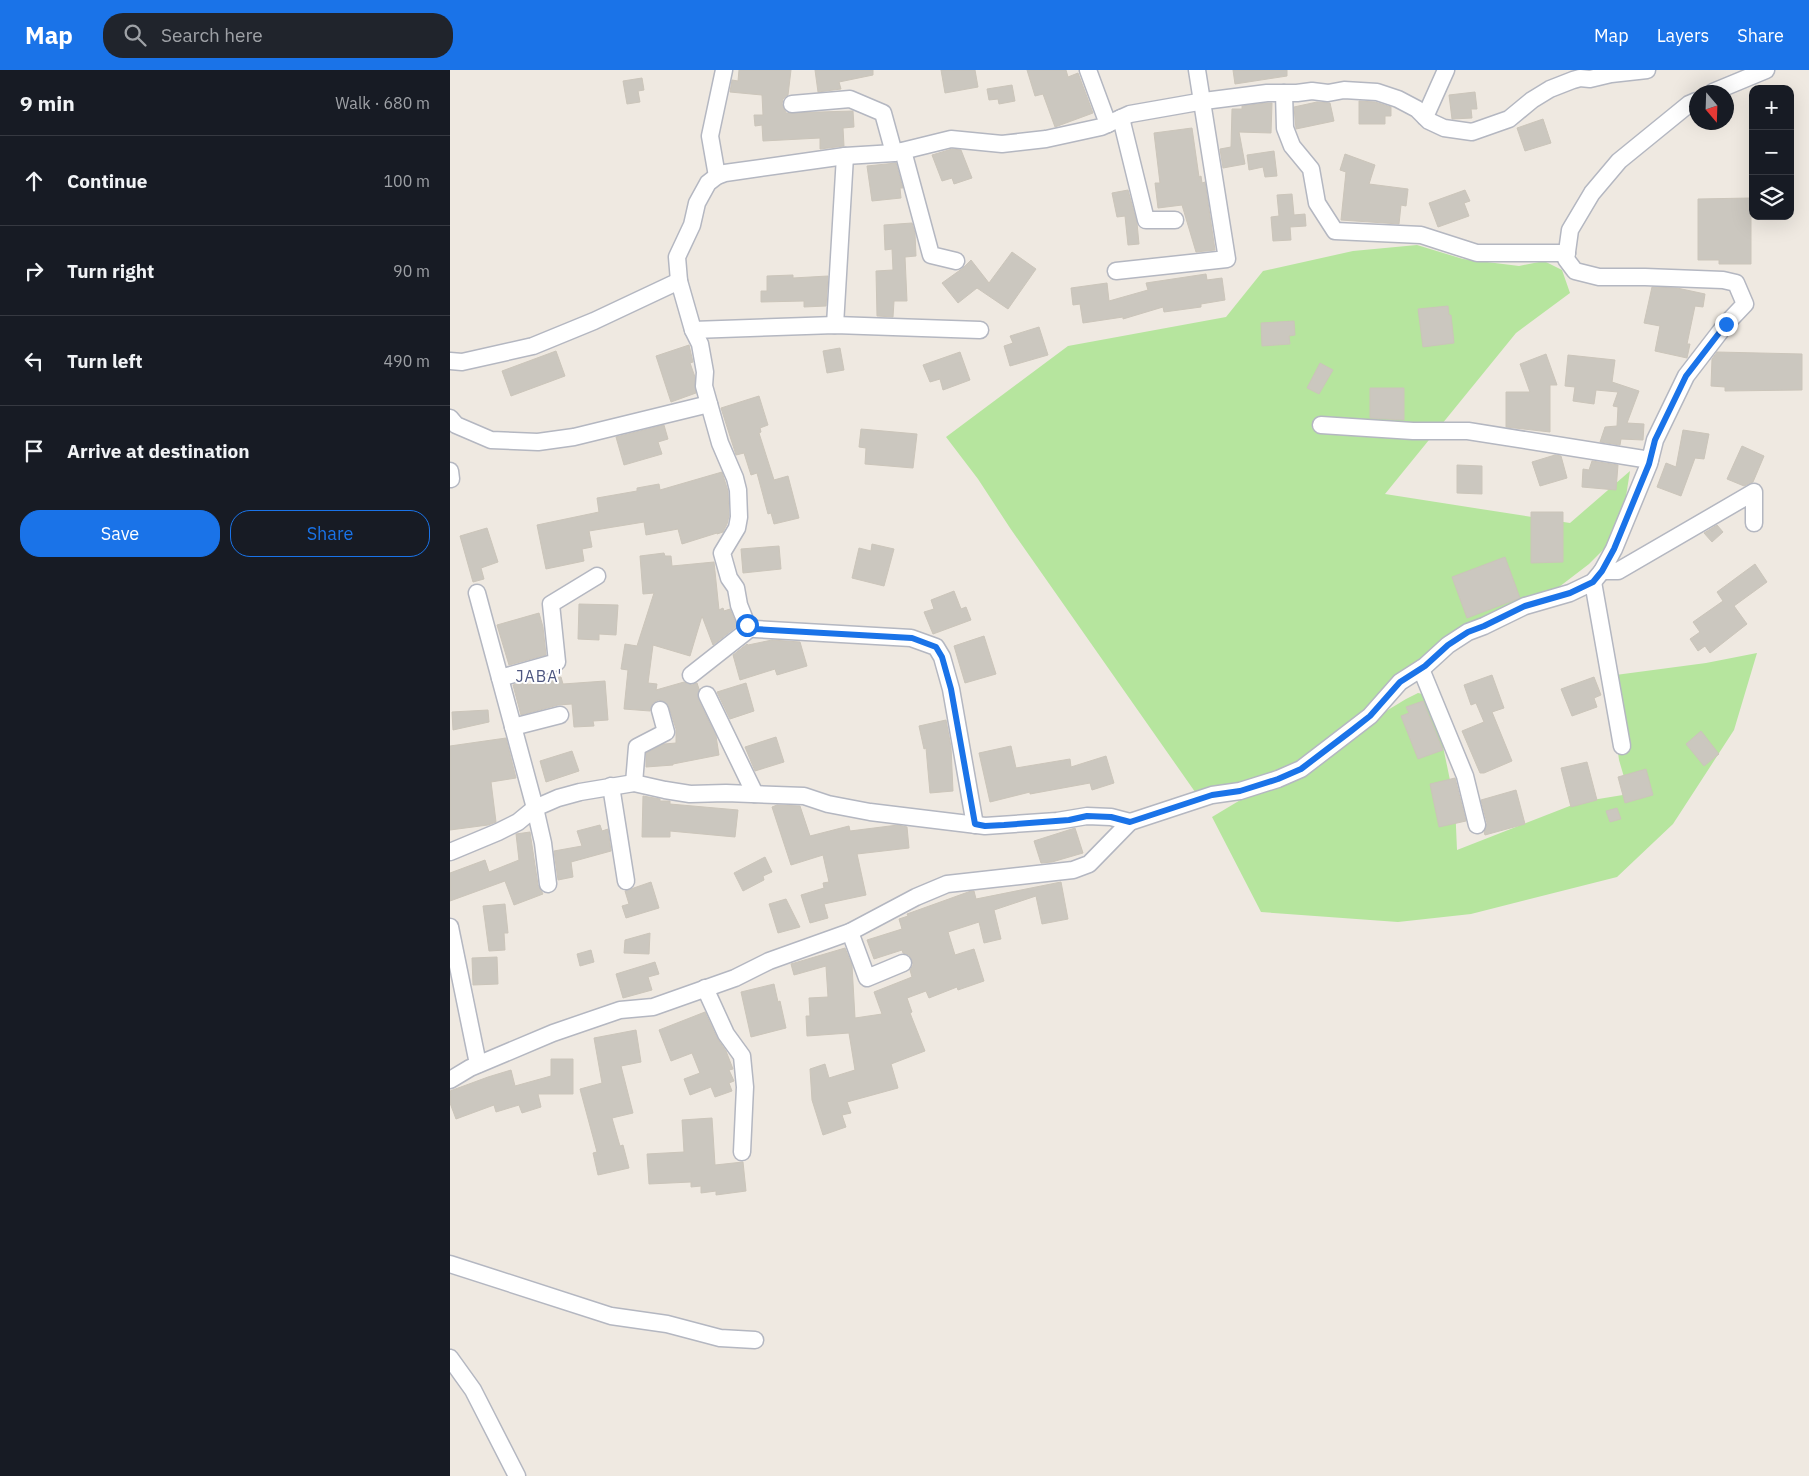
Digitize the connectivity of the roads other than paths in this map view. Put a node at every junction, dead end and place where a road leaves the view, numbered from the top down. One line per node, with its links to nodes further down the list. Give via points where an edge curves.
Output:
1 (724, 70): 17 (street, via 710,136)
2 (1088, 70): 14 (street)
3 (1198, 70): 10 (street)
4 (1446, 70): 13 (street)
5 (1647, 70): 7 (street)
6 (1766, 70): 8 (street)
7 (1620, 71): 13 (street, via 1572,80 1550,89 1509,119 1472,132 1444,128)
8 (1731, 85)
9 (1284, 93): 10 (street); 13 (street, via 1377,92 1398,99); 19 (street, via 1285,128 1292,146 1311,169 1317,203 1335,231 1420,235 1477,253)
10 (1204, 101): 14 (street, via 1130,114); 21 (street, via 1227,259)
11 (792, 104): 15 (street, via 850,98 883,113)
12 (1689, 104): 19 (street, via 1619,161 1592,193 1570,230)
13 (1425, 116)
14 (1115, 121): 15 (street, via 1101,128 1046,139 1002,144 951,139); 18 (street, via 1146,220)
15 (899, 152): 16 (street); 20 (street, via 931,255)
16 (844, 156): 17 (street); 23 (street)
17 (717, 176): 22 (street, via 708,183 697,203 692,225 678,257)
18 (1175, 220)
19 (1567, 253): 30 (street, via 1566,260 1575,271 1599,277 1736,283 1745,304 1686,376 1655,440)
20 (956, 261)
21 (1116, 272)
22 (679, 281): 24 (street); 26 (street, via 532,346 462,362)
23 (835, 324): 24 (street); 25 (street)
24 (693, 330): 27 (street, via 700,344)
25 (980, 330)
26 (450, 361)
27 (709, 404): 28 (street, via 574,437 538,442 491,440 456,426); 35 (street, via 738,490 738,528 722,553 747,625)
28 (450, 418)
29 (1321, 425): 30 (street, via 1413,432 1468,432)
30 (1650, 460): 33 (street, via 1614,549)
31 (1754, 524): 33 (street, via 1754,492 1618,571)
32 (597, 576): 38 (street, via 551,604 557,662)
33 (1598, 577): 36 (street, via 1570,593 1525,606 1468,632); 43 (street)
34 (477, 593): 38 (street)
35 (752, 627): 37 (street); 49 (street, via 912,638 936,647 951,689)
36 (1421, 669): 48 (street, via 1400,682 1370,716 1301,769 1240,791 1206,797); 50 (street, via 1465,776)
37 (691, 675)
38 (500, 678): 42 (street)
39 (707, 695): 46 (street)
40 (660, 710): 44 (street, via 666,732 637,747)
41 (560, 715): 42 (street)
42 (513, 727): 47 (street)
43 (1622, 746)
44 (634, 783): 45 (street); 46 (street, via 690,794)
45 (612, 786): 47 (street, via 566,796); 52 (street)
46 (755, 794): 49 (street, via 804,796 870,812)
47 (536, 808): 51 (street, via 511,825); 53 (street)
48 (1130, 822): 49 (street, via 1087,816 1004,825); 55 (street, via 1088,864 1073,870 946,884)
49 (975, 824)
50 (1477, 825)
51 (450, 852)
52 (626, 881)
53 (548, 884)
54 (450, 927): 58 (street)
55 (850, 932): 56 (street, via 867,978); 57 (street, via 769,960 735,978)
56 (903, 964)
57 (705, 988): 58 (street, via 653,1006 620,1010 595,1018); 60 (street, via 726,1034 742,1056 745,1087)
58 (478, 1064): 59 (street)
59 (450, 1080)
60 (742, 1152)
61 (450, 1264): 62 (street, via 611,1316 667,1324 720,1338)
62 (755, 1340)
63 (450, 1358): 64 (street, via 473,1390)
64 (517, 1476)

